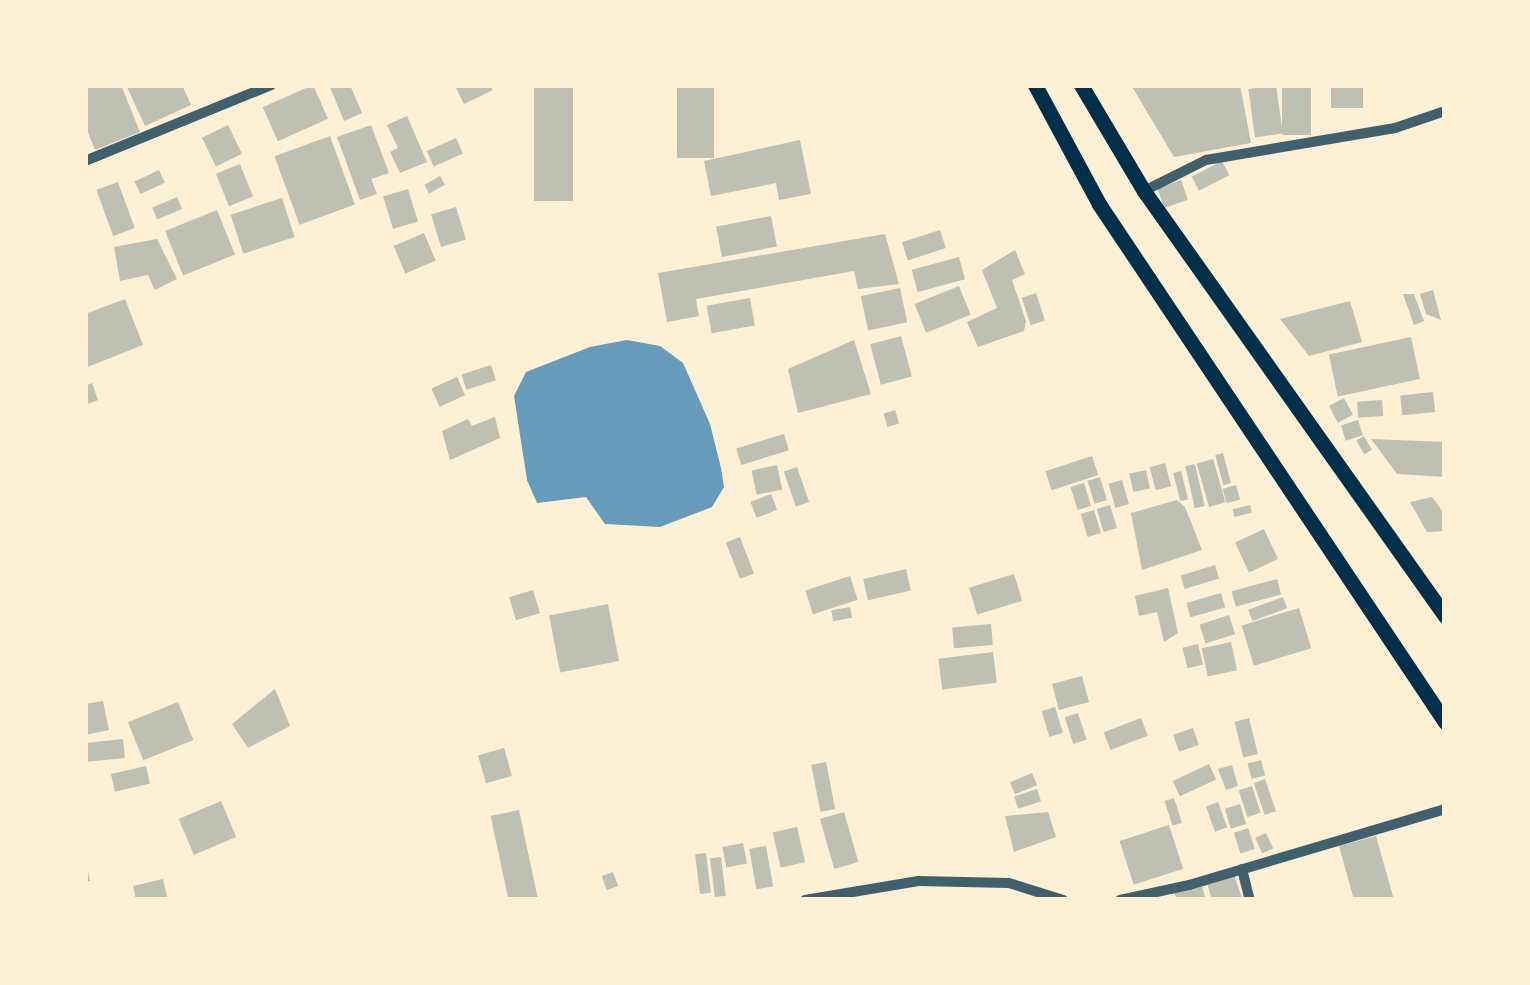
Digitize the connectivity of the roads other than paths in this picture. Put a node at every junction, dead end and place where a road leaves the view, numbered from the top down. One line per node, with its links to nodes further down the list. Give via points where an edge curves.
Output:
1 (271, 85): 5 (street)
2 (1035, 85): 8 (main road, via 1099,204)
3 (1082, 85): 6 (main road)
4 (1445, 110): 6 (street, via 1394,128 1206,160)
5 (85, 161)
6 (1144, 192): 7 (main road)
7 (1445, 616)
8 (1445, 722)
9 (1445, 809): 10 (street)
10 (1242, 869): 13 (street); 14 (street)
11 (805, 900): 12 (street, via 918,881 1009,883)
12 (1063, 900)
13 (1120, 900)
14 (1250, 900)

